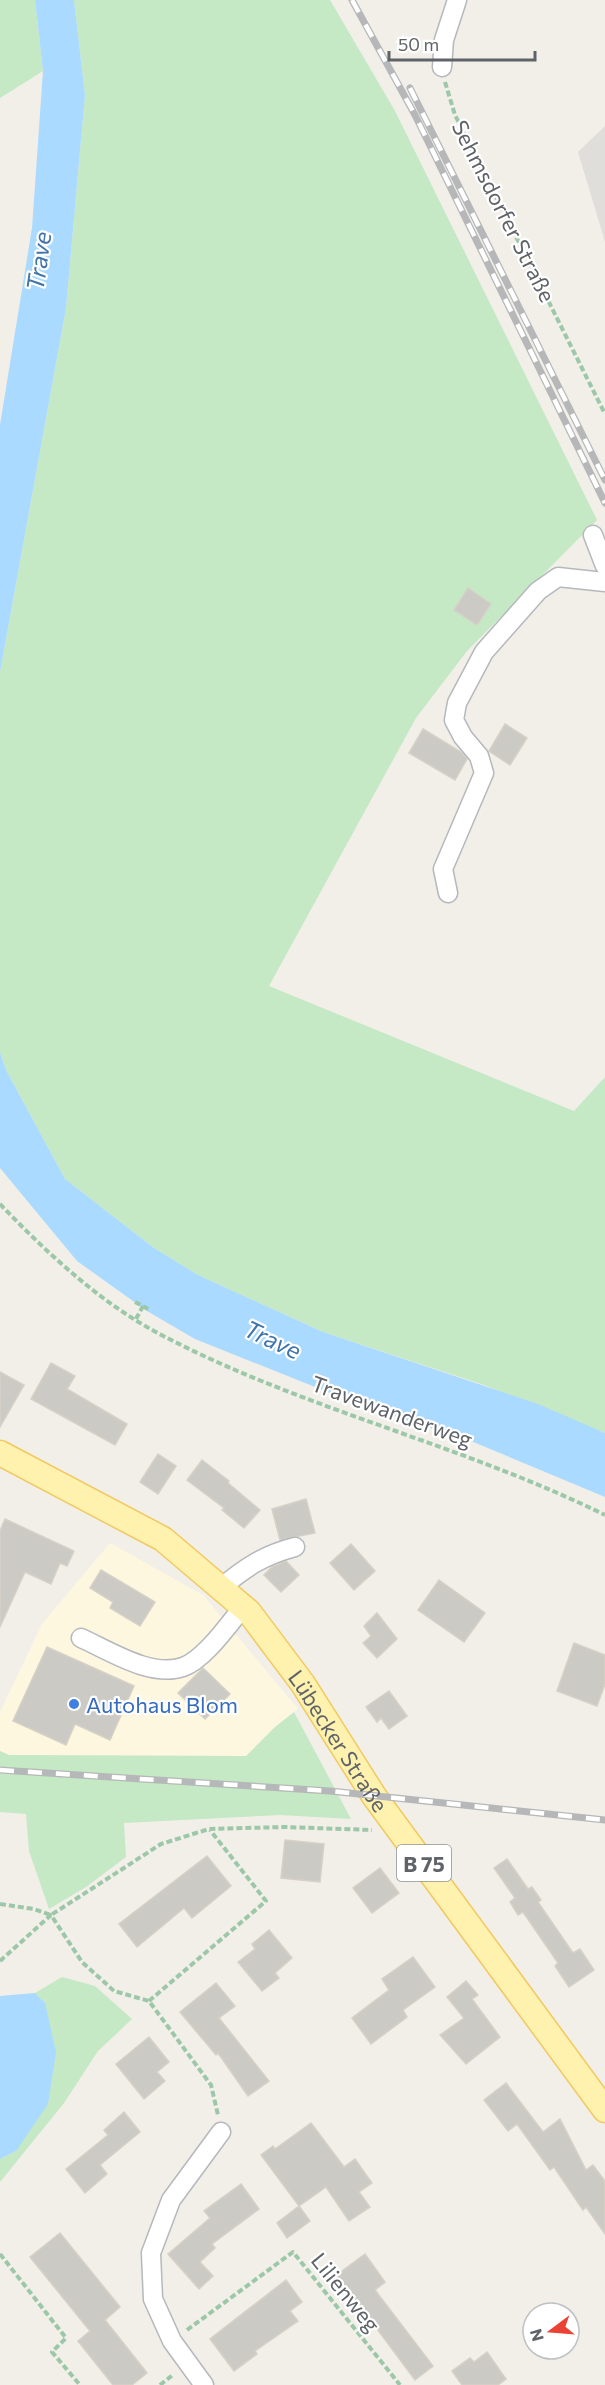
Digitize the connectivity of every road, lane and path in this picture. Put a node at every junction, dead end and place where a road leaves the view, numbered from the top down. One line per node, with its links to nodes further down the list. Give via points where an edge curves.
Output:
1 (457, 0): 2 (street, via 444,40)
2 (442, 67): 3 (path, Sehmsdorfer Straße, via 455,115)
3 (605, 414)
4 (593, 535): 5 (street)
5 (605, 566)
6 (605, 582): 7 (street, via 558,577 537,591 483,652 457,703 454,720 479,756 484,773 443,869)
7 (447, 893)
8 (0, 1204): 12 (path, Travewanderweg, via 40,1246)
9 (135, 1302): 10 (path)
10 (143, 1306): 11 (path); 12 (path)
11 (150, 1310)
12 (136, 1319): 14 (path, Travewanderweg, via 237,1372 492,1465)
13 (0, 1453): 16 (main road, Lübecker Straße / B 75, via 163,1539)
14 (605, 1515)
15 (295, 1547): 16 (street, via 268,1554 243,1568)
16 (221, 1588): 17 (main road, Lübecker Straße / B 75)
17 (243, 1607): 18 (street, via 185,1667 165,1670 140,1664); 20 (main road, Lübecker Straße / B 75, via 303,1684)
18 (81, 1638)
19 (210, 1829): 20 (path); 22 (path, via 161,1844); 24 (path, via 266,1901)
20 (400, 1831): 25 (main road, Lübecker Straße / B 75)
21 (0, 1904): 22 (path)
22 (51, 1916): 23 (path); 24 (path, via 82,1962 114,1991)
23 (0, 1961)
24 (149, 2001): 26 (path, via 211,2085)
25 (605, 2110)
26 (221, 2132): 28 (street, via 171,2200 151,2253 153,2299)
27 (0, 2254): 29 (path, via 66,2338 52,2352)
28 (172, 2341): 30 (street); 31 (path, Lilienweg, via 293,2252)
29 (80, 2385)
30 (204, 2385)
31 (400, 2385)

